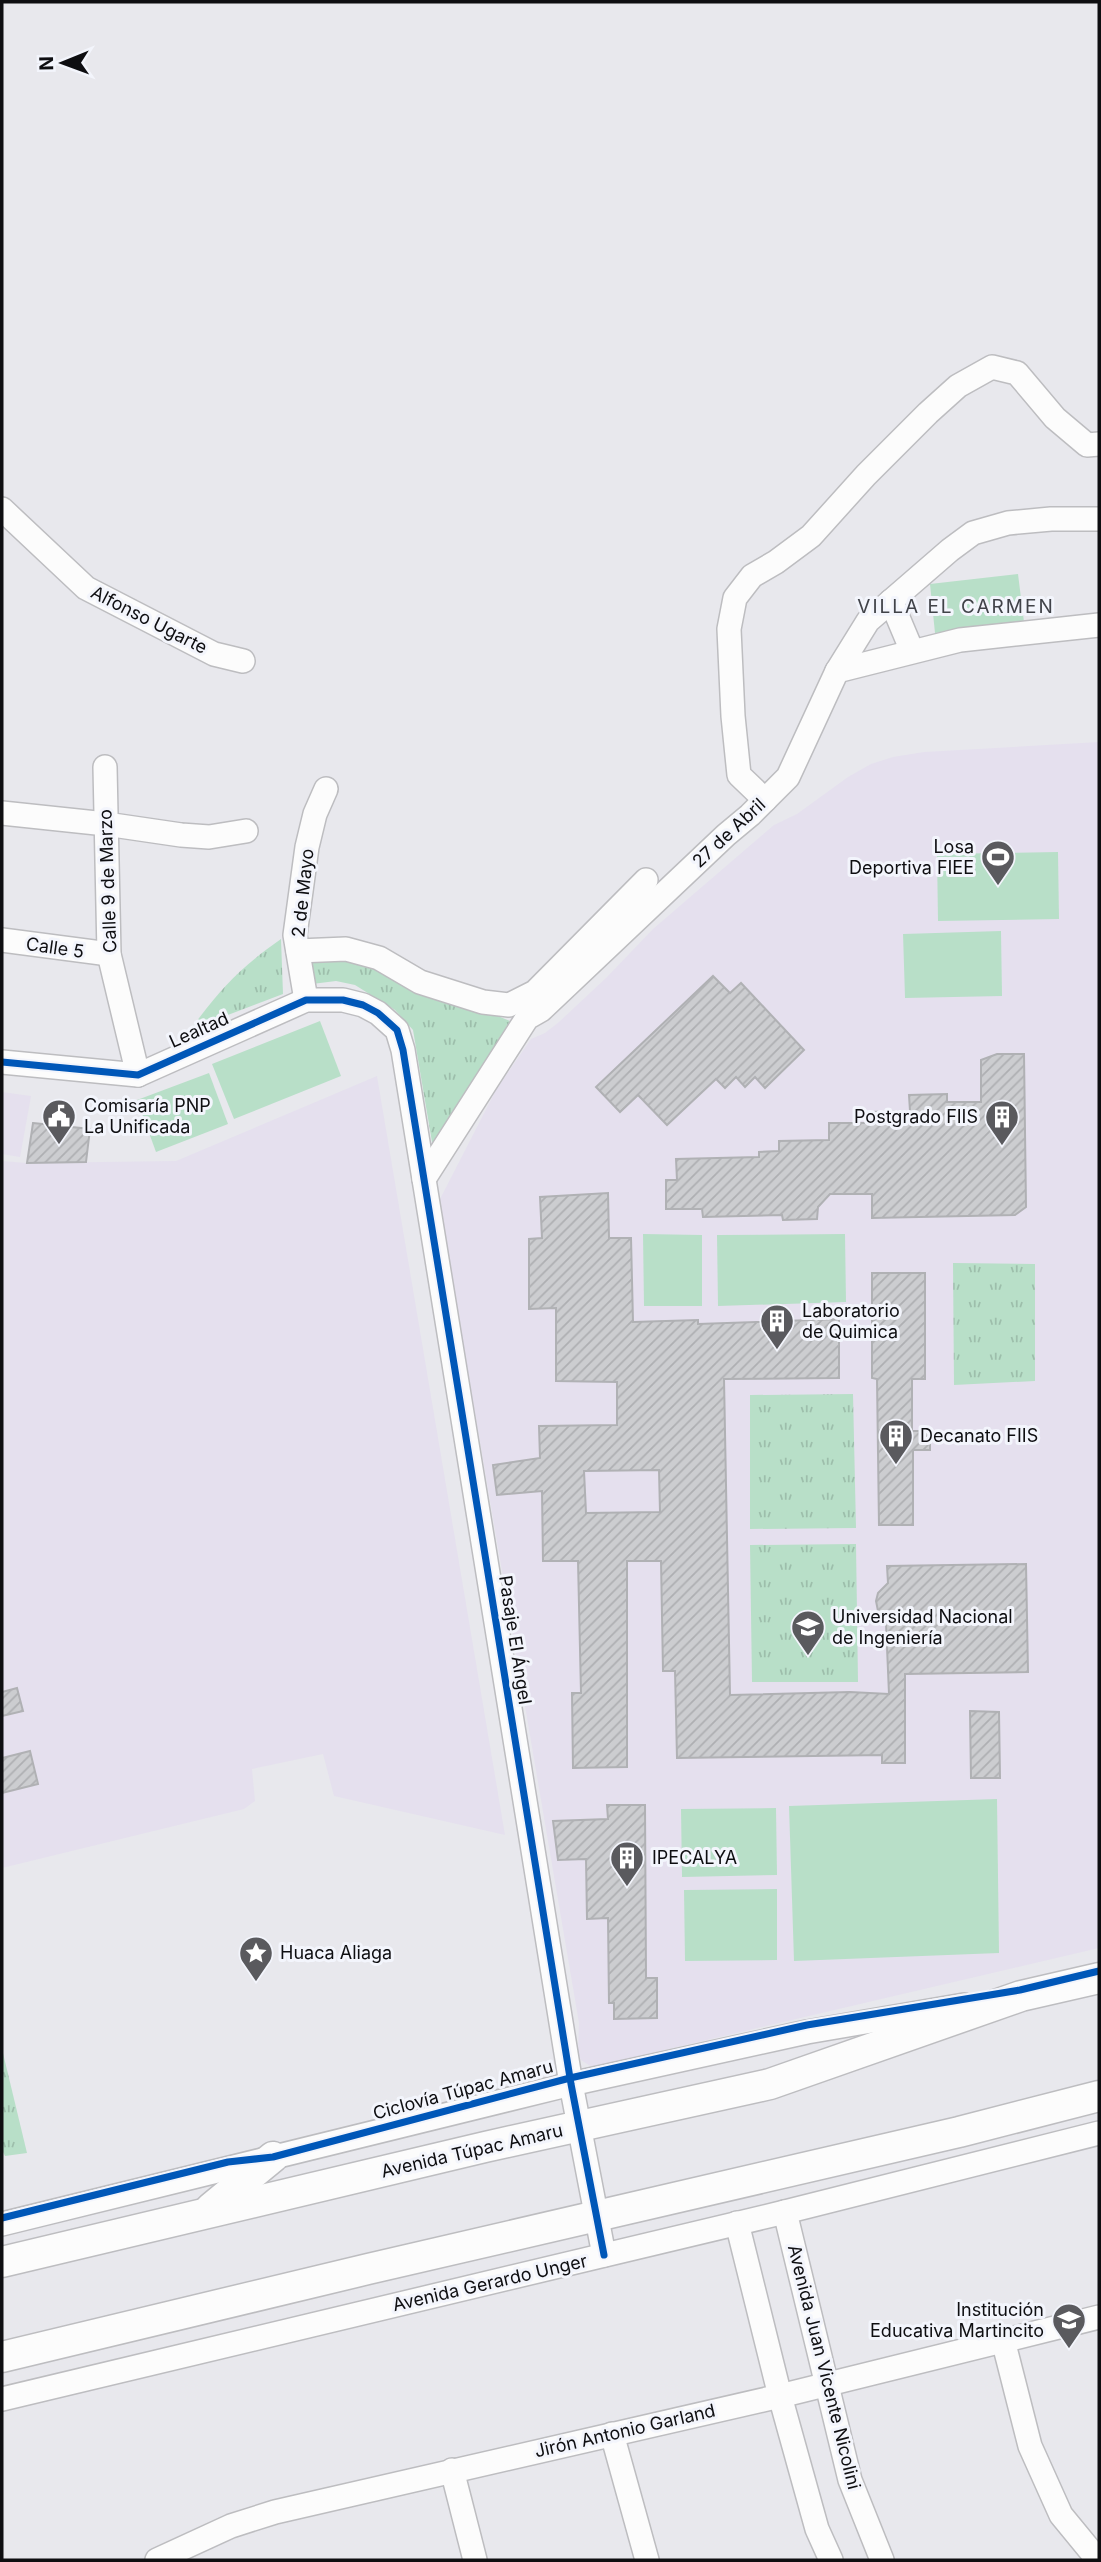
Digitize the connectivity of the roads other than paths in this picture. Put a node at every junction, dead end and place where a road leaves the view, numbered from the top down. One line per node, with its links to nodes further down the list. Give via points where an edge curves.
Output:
1 (1099, 444): 11 (street, via 1087,445 1055,418 1017,373 992,367 958,386 928,413 811,536 752,576 734,598 729,629 733,716 739,775)
2 (2, 509): 7 (street, Alfonso Ugarte, via 86,588 214,654)
3 (1099, 519): 4 (street, 27 de Abril, via 1009,523 973,533)
4 (891, 601): 6 (street); 8 (street, 27 de Abril, via 868,621)
5 (1099, 625): 6 (street, via 960,640)
6 (912, 651): 8 (street)
7 (243, 661)
8 (837, 671): 11 (street, 27 de Abril, via 788,778)
9 (105, 768): 13 (street, Calle 9 de Marzo)
10 (326, 789): 17 (street, 2 de Mayo, via 307,847 295,935)
11 (765, 800): 23 (street, 27 de Abril, via 541,1010 527,1018)
12 (2, 813): 13 (street)
13 (106, 824): 14 (street, via 209,837); 18 (street, Calle 9 de Marzo)
14 (246, 831)
15 (646, 880): 17 (street, via 535,992 509,1005 483,1002 421,982 379,958 346,949)
16 (2, 940): 18 (street, Calle 5)
17 (298, 951): 19 (street, 2 de Mayo)
18 (109, 954): 22 (street, Calle 9 de Marzo)
19 (306, 1000): 20 (street, Lealtad, via 363,1005); 22 (street, Lealtad)
20 (397, 1030): 23 (street, Pasaje El Ángel)
21 (2, 1062): 22 (street, Lealtad)
22 (138, 1075)
23 (424, 1179): 26 (street, Pasaje El Ángel)
24 (1099, 1978): 25 (main road, Avenida Túpac Amaru)
25 (1021, 1996): 26 (street, via 807,2032); 28 (main road, Avenida Túpac Amaru, via 770,2084)
26 (571, 2084): 28 (street, Pasaje El Ángel); 30 (street)
27 (1099, 2096): 33 (main road)
28 (579, 2126): 32 (main road, Avenida Túpac Amaru); 33 (street, Pasaje El Ángel)
29 (1099, 2133): 31 (street, Avenida Gerardo Unger)
30 (273, 2157): 32 (main road); 35 (street)
31 (785, 2212): 34 (street, Avenida Gerardo Unger); 41 (street, Avenida Juan Vicente Nicolini)
32 (204, 2214): 37 (main road, Avenida Túpac Amaru)
33 (596, 2216): 36 (street, Pasaje El Ángel); 40 (main road)
34 (737, 2223): 36 (street, Avenida Gerardo Unger); 42 (street)
35 (2, 2224)
36 (604, 2255): 43 (street, Avenida Gerardo Unger)
37 (2, 2262)
38 (1099, 2317): 39 (street, Jirón Antonio Garland)
39 (1003, 2340): 41 (street, Jirón Antonio Garland); 51 (street, via 1030,2446 1061,2515)
40 (2, 2357)
41 (827, 2385): 42 (street, Jirón Antonio Garland); 50 (street, Avenida Juan Vicente Nicolini, via 850,2480)
42 (780, 2396): 44 (street, Jirón Antonio Garland); 49 (street, via 817,2529)
43 (2, 2399)
44 (612, 2434): 45 (street, Jirón Antonio Garland); 48 (street)
45 (452, 2470): 46 (street, Jirón Antonio Garland, via 264,2516); 47 (street)
46 (156, 2560)
47 (475, 2560)
48 (647, 2560)
49 (831, 2560)
50 (883, 2560)
51 (1098, 2560)

